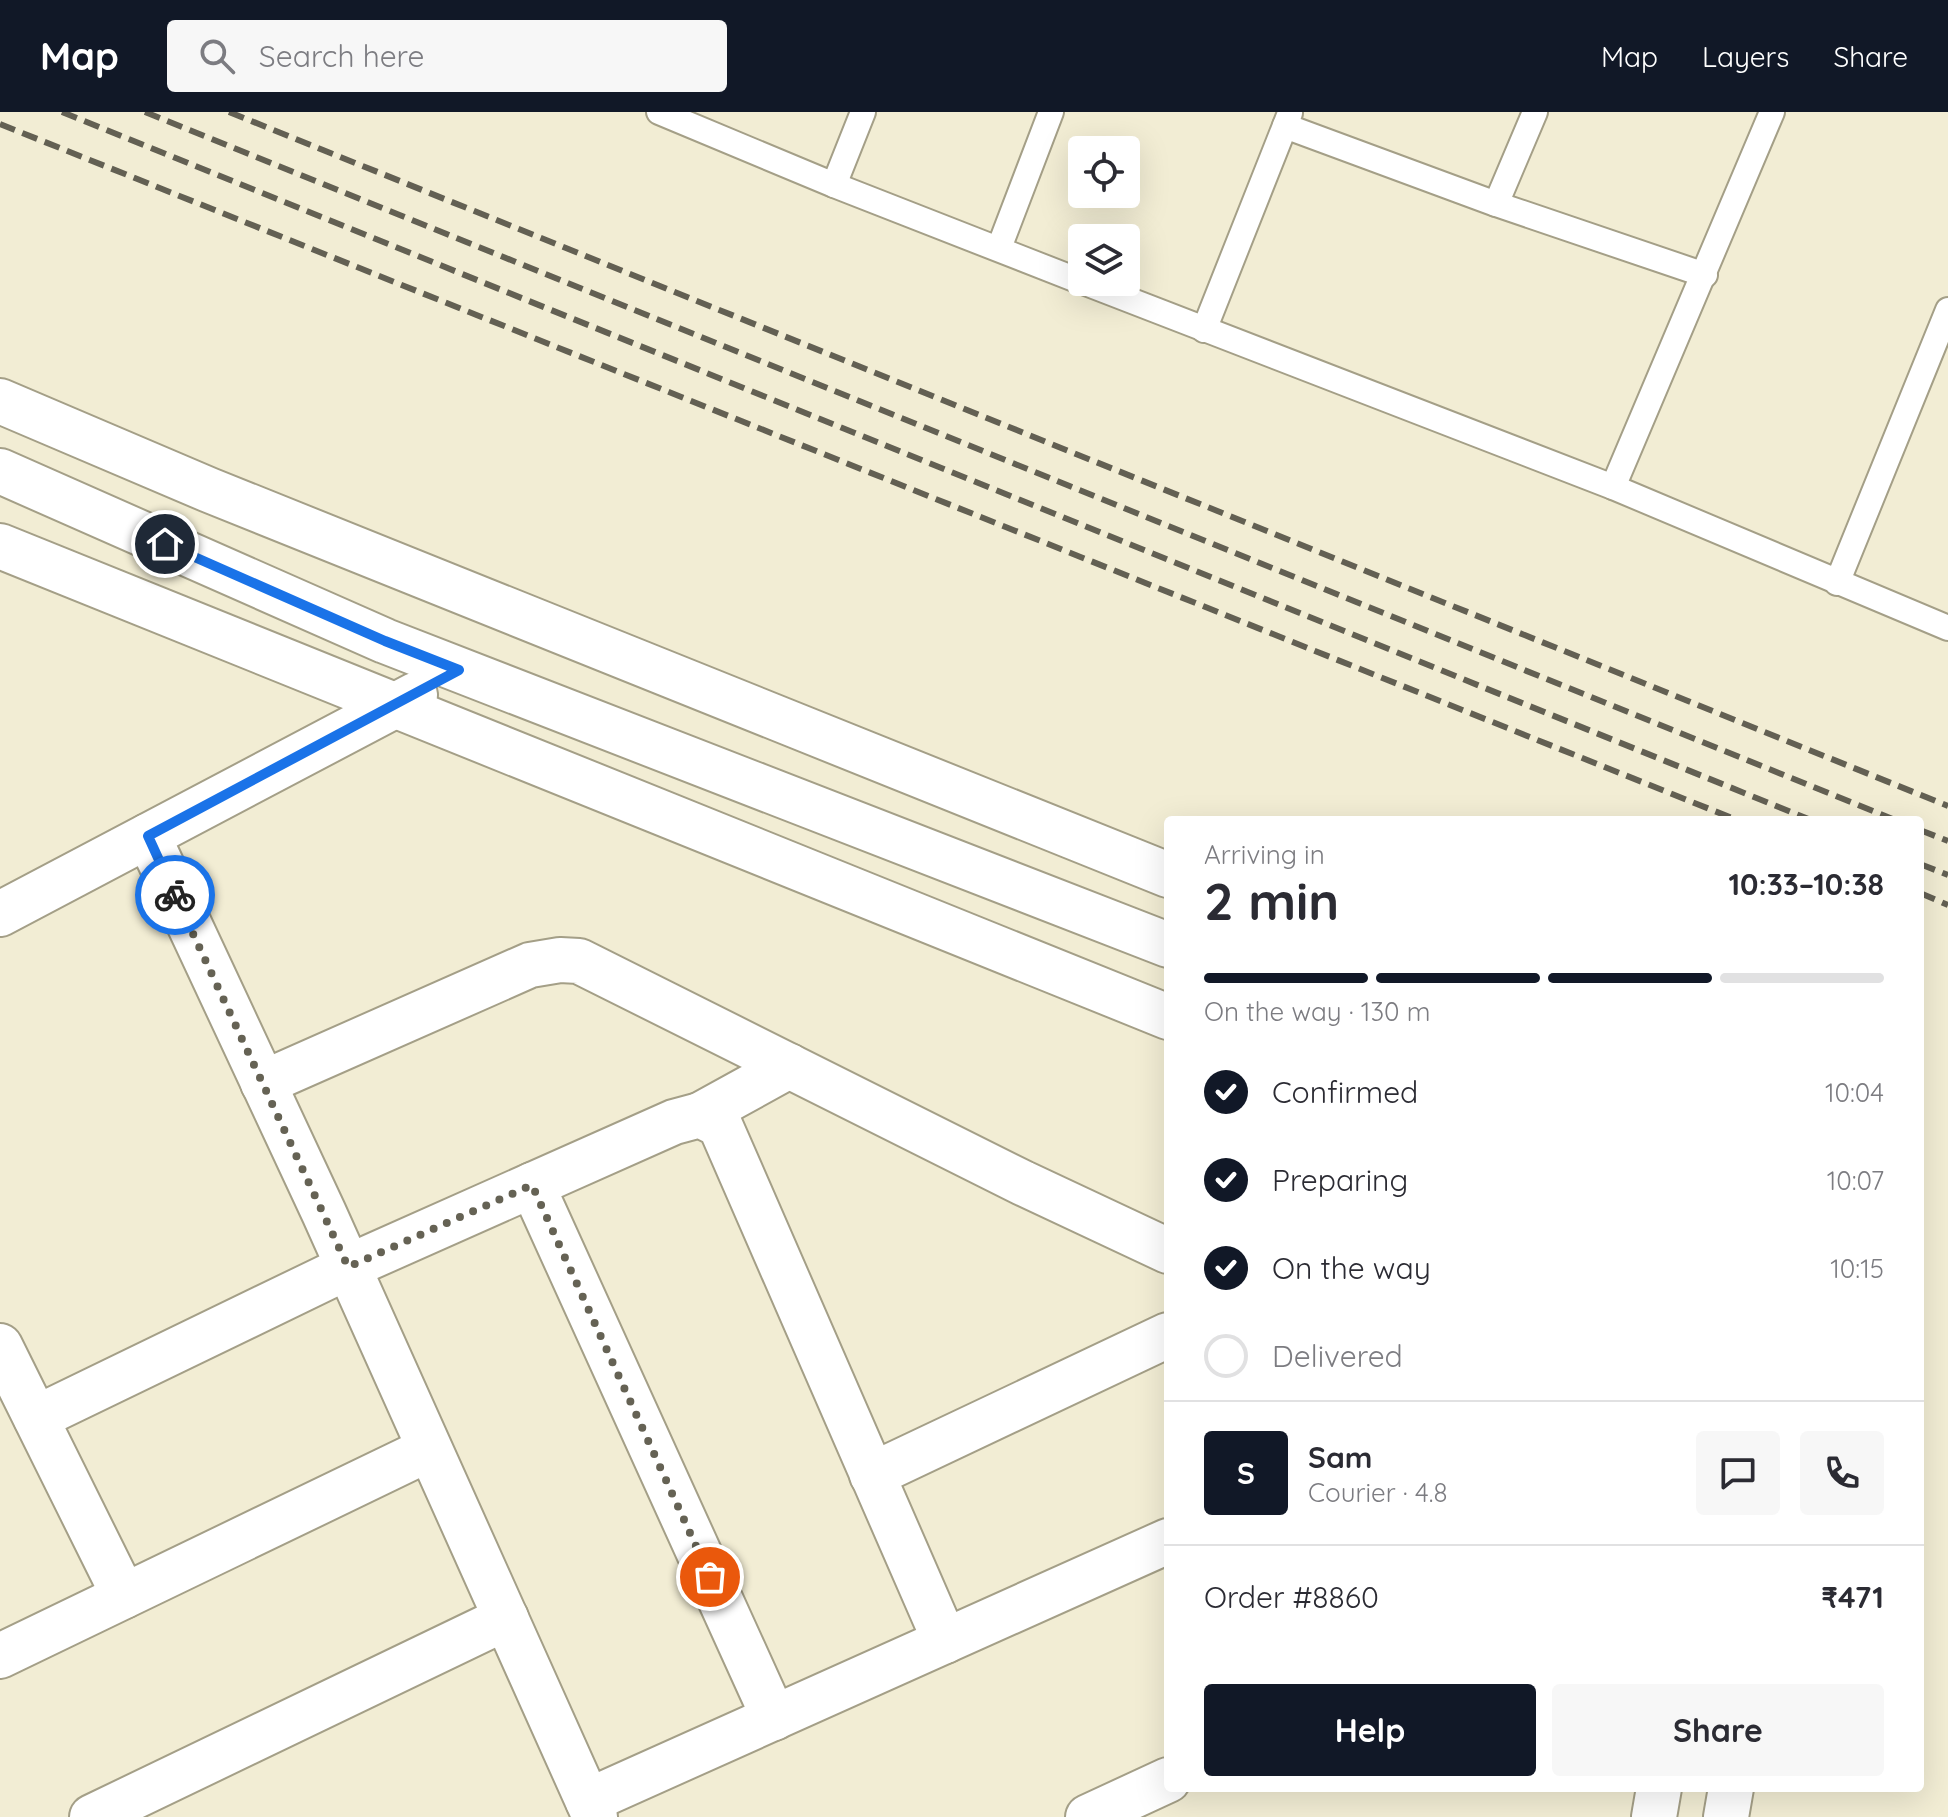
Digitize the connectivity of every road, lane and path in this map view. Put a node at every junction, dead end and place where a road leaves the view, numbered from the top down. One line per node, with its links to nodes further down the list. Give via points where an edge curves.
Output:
1 (659, 112): 7 (lane)
2 (863, 112): 7 (lane)
3 (1051, 112): 9 (lane)
4 (1535, 112): 8 (lane)
5 (1772, 112): 10 (lane)
6 (1287, 119): 8 (lane); 14 (lane)
7 (834, 185): 9 (lane)
8 (1496, 204): 10 (lane)
9 (999, 248): 11 (lane)
10 (1705, 275): 17 (lane)
11 (1068, 276)
12 (1118, 296): 14 (lane)
13 (1948, 310): 19 (lane)
14 (1204, 330): 17 (lane)
15 (0, 401): 24 (street)
16 (0, 471): 21 (street)
17 (1613, 487): 19 (lane)
18 (0, 546): 22 (street)
19 (1837, 583): 20 (lane)
20 (1948, 628)
21 (459, 670): 22 (street); 26 (street)
22 (398, 704): 23 (street); 27 (street)
23 (148, 836): 25 (street); 29 (street)
24 (1164, 873)
25 (0, 914)
26 (1164, 943)
27 (1164, 1015)
28 (789, 1066): 29 (street, via 579,961 560,960 530,965); 30 (street); 32 (street)
29 (263, 1083): 33 (street)
30 (700, 1115): 31 (street); 38 (street, via 720,1125)
31 (532, 1185): 33 (street); 44 (street)
32 (1164, 1249)
33 (348, 1267): 36 (street); 37 (street)
34 (1164, 1337): 38 (street)
35 (0, 1346): 36 (street)
36 (36, 1418): 40 (street)
37 (429, 1449): 40 (street); 41 (street)
38 (872, 1475): 42 (street)
39 (1164, 1543): 42 (street)
40 (124, 1596): 43 (street)
41 (506, 1618): 48 (street); 49 (street)
42 (945, 1641): 44 (street)
43 (0, 1656)
44 (774, 1718): 48 (street)
45 (1164, 1782): 50 (street)
46 (1658, 1792): 51 (street)
47 (1730, 1792): 52 (street)
48 (592, 1809)
49 (92, 1817)
50 (1088, 1817)
51 (1654, 1817)
52 (1726, 1817)

